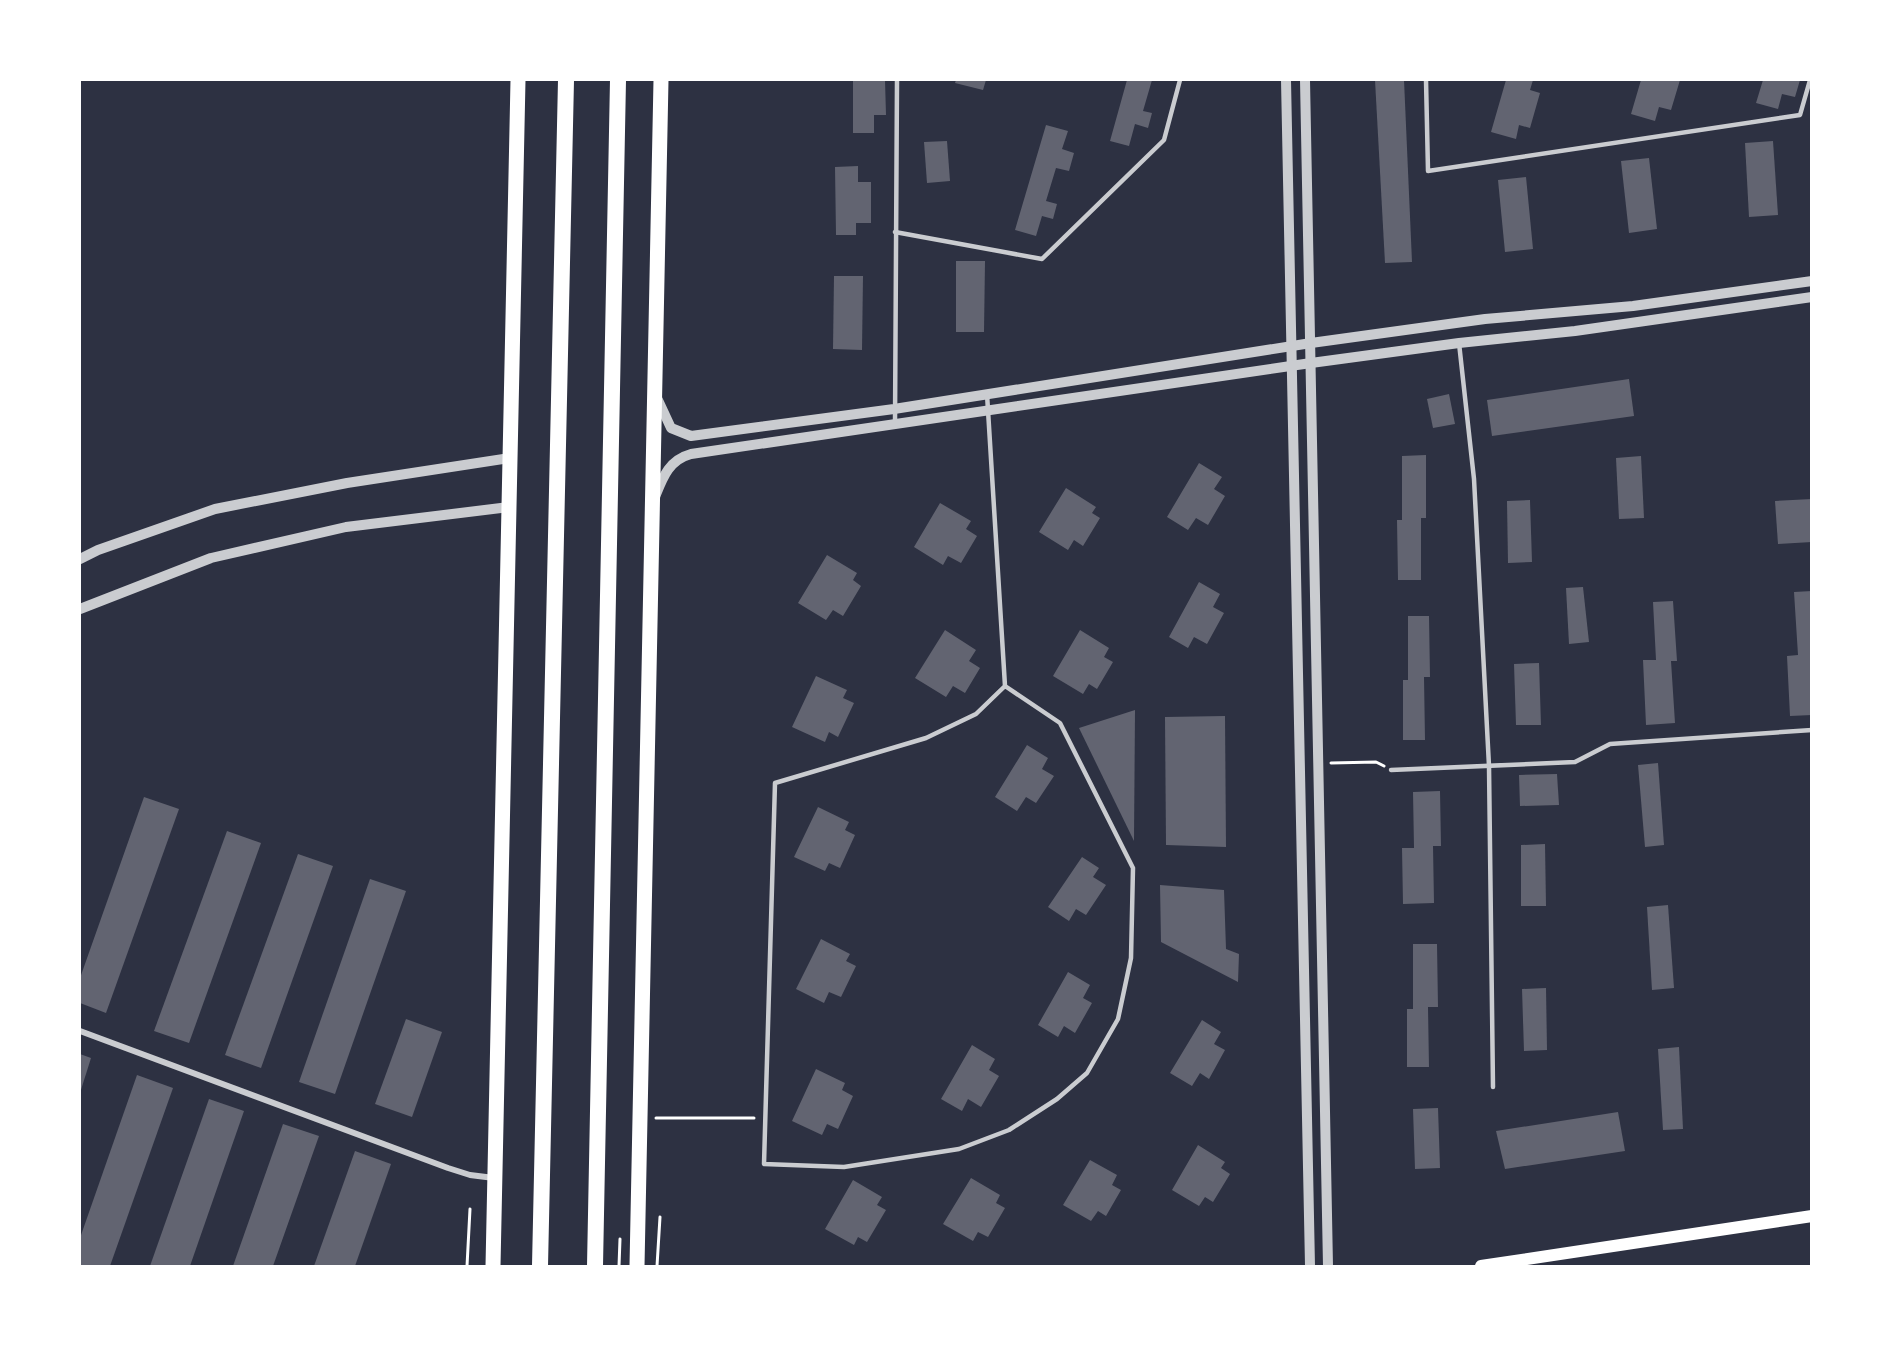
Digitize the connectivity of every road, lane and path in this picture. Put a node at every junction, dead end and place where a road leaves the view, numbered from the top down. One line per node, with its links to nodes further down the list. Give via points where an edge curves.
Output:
1 (518, 80): 24 (main road)
2 (566, 80): 45 (highway)
3 (618, 80): 46 (highway)
4 (661, 80): 19 (main road)
5 (897, 80): 11 (lane)
6 (1180, 80): 11 (lane, via 1164,140 1042,259)
7 (1286, 80): 16 (street)
8 (1305, 80): 14 (street)
9 (1426, 80): 10 (lane, via 1428,171 1800,115)
10 (1810, 80)
11 (895, 232): 21 (lane)
12 (1812, 280): 14 (street, via 1633,306 1485,318)
13 (1812, 297): 15 (street, via 1575,331)
14 (1311, 343): 16 (street); 17 (street)
15 (1459, 343): 17 (street); 32 (lane, via 1474,479)
16 (1292, 346): 18 (street); 20 (street)
17 (1311, 363): 18 (street); 31 (street)
18 (1292, 366): 22 (street); 50 (street)
19 (657, 394): 21 (street, via 671,428 691,435); 25 (main road)
20 (987, 394): 21 (street); 22 (lane)
21 (894, 409): 23 (lane)
22 (989, 409): 23 (street); 29 (lane)
23 (895, 423): 25 (street, via 679,457)
24 (510, 458): 26 (main road); 27 (street, via 347,483 215,509)
25 (652, 504): 36 (main road)
26 (509, 507): 28 (street, via 346,527 211,558); 38 (main road)
27 (80, 559)
28 (80, 609)
29 (1005, 686): 37 (lane, via 976,714 926,738 775,783); 37 (lane, via 1060,723 1133,868 1131,958 1118,1019 1087,1073 1057,1099 1008,1130 959,1149 844,1167 764,1164)
30 (1812, 730): 32 (lane, via 1610,744 1575,762)
31 (1318, 763): 33 (path, via 1376,762); 51 (street)
32 (1489, 766): 33 (lane); 35 (lane)
33 (1391, 770)
34 (80, 1031): 38 (street, via 448,1168)
35 (1493, 1087)
36 (642, 1118): 37 (path); 48 (main road)
37 (764, 1118)
38 (495, 1178): 44 (main road)
39 (470, 1209): 43 (path)
40 (1812, 1216): 52 (main road)
41 (660, 1217): 49 (path)
42 (620, 1239): 47 (path)
43 (467, 1266)
44 (493, 1266)
45 (540, 1266)
46 (595, 1266)
47 (619, 1266)
48 (637, 1266)
49 (657, 1266)
50 (1310, 1266)
51 (1328, 1266)
52 (1481, 1266)

